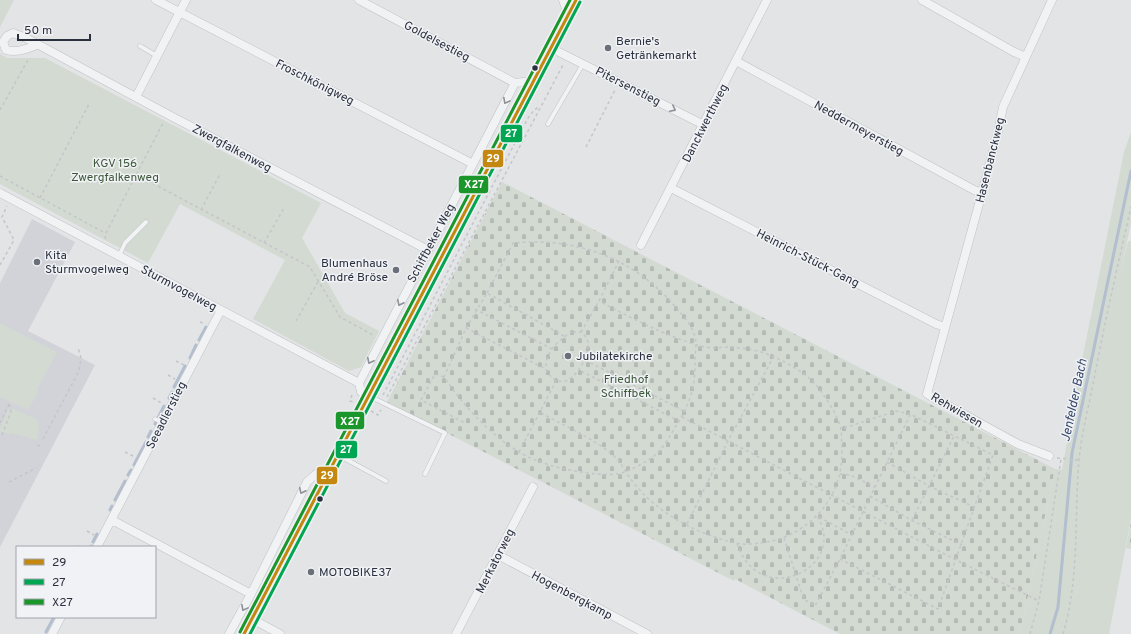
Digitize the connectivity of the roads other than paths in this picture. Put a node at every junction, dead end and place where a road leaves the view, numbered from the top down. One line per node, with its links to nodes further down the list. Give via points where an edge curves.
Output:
1 (156, 0): 9 (street, Froschkönigweg)
2 (186, 0): 9 (street)
3 (359, 0): 19 (street, Goldelsestieg)
4 (563, 0): 10 (street)
5 (576, 0): 10 (main road, Schiffbeker Weg)
6 (767, 0): 16 (street, Danckwerthweg)
7 (922, 0): 15 (street, via 1014,52)
8 (1052, 0): 15 (street, Hasenbanckweg)
9 (180, 12): 14 (street); 23 (street, Froschkönigweg)
10 (568, 14): 13 (main road, Schiffbeker Weg)
11 (37, 45): 20 (street, Zwergfalkenweg)
12 (140, 46): 14 (lane)
13 (551, 48): 17 (street, Pitersenstieg); 18 (main road, Schiffbeker Weg)
14 (157, 56): 20 (street)
15 (1026, 56): 26 (street, Hasenbanckweg, via 1003,107)
16 (736, 61): 22 (street, Danckwerthweg); 26 (street, Neddermeyerstieg)
17 (583, 64): 21 (lane); 22 (street, Pitersenstieg, one-way to 22)
18 (533, 81): 19 (street); 34 (main road, Schiffbeker Weg)
19 (515, 83): 23 (street, Schiffbeker Weg, one-way to 23)
20 (136, 97): 29 (street, Zwergfalkenweg)
21 (548, 124)
22 (704, 125): 24 (street, Danckwerthweg)
23 (473, 164): 29 (street, Schiffbeker Weg)
24 (671, 188): 28 (street, Danckwerthweg); 32 (street, Heinrich-Stück-Gang)
25 (0, 193): 30 (street, Sturmvogelweg)
26 (982, 194): 32 (street, Hasenbanckweg)
27 (146, 222): 30 (lane, via 125,242)
28 (641, 245)
29 (428, 250): 33 (street, Schiffbeker Weg, one-way to 33)
30 (119, 256): 31 (street, Sturmvogelweg)
31 (221, 310): 33 (street, Sturmvogelweg); 41 (street, Seeadlerstieg, via 170,407 159,421)
32 (945, 326): 36 (street, Rehwiesen, via 927,394 1018,444)
33 (359, 383): 34 (street, via 361,392)
34 (369, 396): 35 (main road, Schiffbeker Weg); 38 (lane, via 445,433)
35 (338, 455): 37 (main road, Schiffbeker Weg); 39 (lane)
36 (1049, 456)
37 (331, 468): 44 (street, one-way to 44, via 316,474 306,482); 46 (main road, Schiffbeker Weg)
38 (425, 474)
39 (386, 481)
40 (533, 487): 43 (street, Merkatorweg)
41 (112, 520): 42 (street, Seeadlerstieg); 44 (street)
42 (98, 546)
43 (498, 555): 51 (street, Merkatorweg); 52 (street, Hogenbergkamp)
44 (251, 594): 48 (street, one-way to 48)
45 (60, 618): 47 (street)
46 (252, 619): 49 (main road, Schiffbeker Weg); 50 (street)
47 (52, 634)
48 (229, 634)
49 (244, 634)
50 (280, 634)
51 (456, 634)
52 (647, 634)

